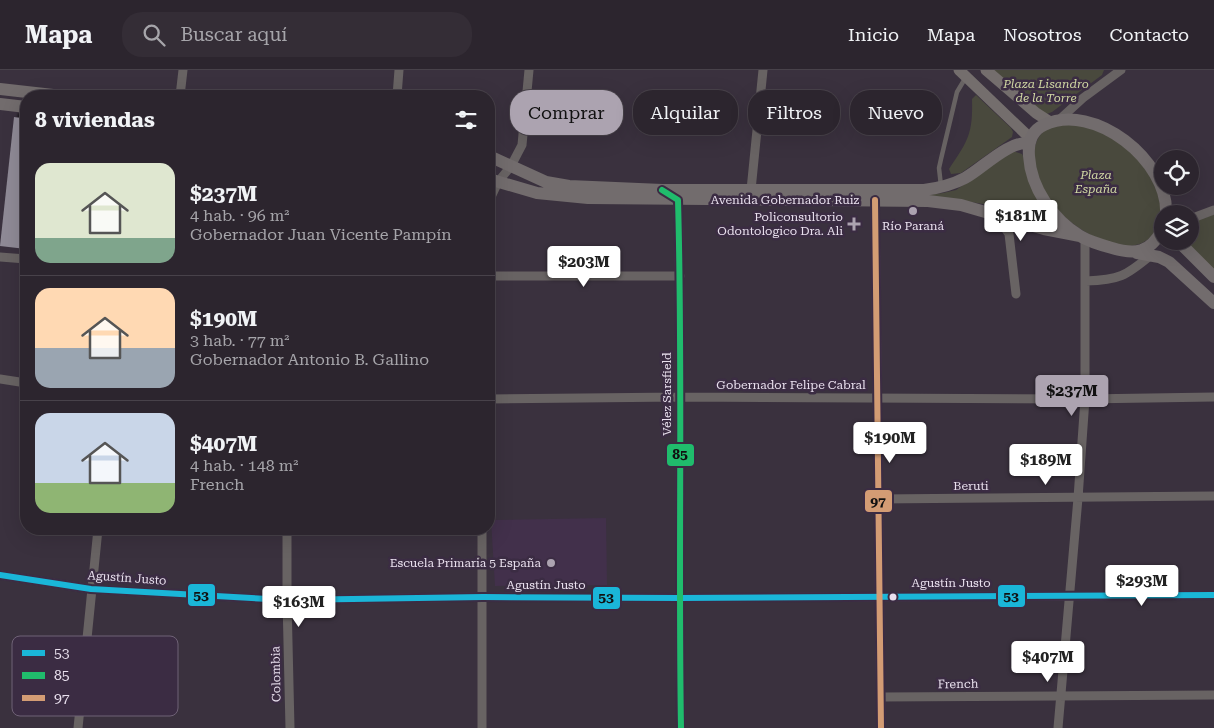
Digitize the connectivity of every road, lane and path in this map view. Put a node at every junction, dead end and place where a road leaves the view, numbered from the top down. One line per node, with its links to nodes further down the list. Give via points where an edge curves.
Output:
1 (183, 70): 9 (street)
2 (399, 70): 10 (street)
3 (529, 70): 17 (street, via 522,145)
4 (763, 70): 22 (street)
5 (986, 70): 14 (main road, via 1036,113)
6 (1122, 70): 14 (street)
7 (962, 74): 15 (main road); 20 (lane, via 939,168)
8 (0, 89): 11 (main road)
9 (181, 90)
10 (397, 90)
11 (20, 91)
12 (0, 104): 13 (main road)
13 (20, 106)
14 (1055, 120): 15 (main road, via 1040,126); 25 (main road, via 1084,121 1117,134 1144,158 1155,174)
15 (1029, 140): 20 (main road, Avenida Gobernador Ruiz, via 1014,145 966,177); 29 (main road, via 1032,179 1039,192 1063,223)
16 (495, 159): 17 (main road, Avenida Gobernador Ruiz)
17 (511, 166): 18 (street); 21 (main road, Avenida Gobernador Ruiz, via 546,182 569,186)
18 (495, 178)
19 (495, 181): 23 (main road, Avenida Gobernador Ruiz, via 537,194)
20 (942, 188): 22 (main road, Avenida Gobernador Ruiz)
21 (662, 190): 22 (main road, Avenida Gobernador Ruiz); 23 (street)
22 (751, 190)
23 (678, 200): 24 (main road, Avenida Gobernador Ruiz); 37 (street, Vélez Sarsfield)
24 (875, 200): 27 (main road, Avenida Gobernador Ruiz, via 928,201); 46 (street)
25 (1166, 205)
26 (1214, 210): 28 (street)
27 (985, 211): 29 (main road, Avenida Gobernador Ruiz); 40 (street, via 1002,224 1008,234)
28 (1199, 215)
29 (1082, 238): 32 (main road); 39 (street)
30 (1154, 243): 32 (main road, via 1142,251)
31 (1187, 250): 38 (main road)
32 (1132, 252): 33 (main road)
33 (1151, 255): 39 (street, via 1120,278); 41 (main road, via 1170,262)
34 (0, 257): 35 (street)
35 (20, 259)
36 (495, 276): 37 (street)
37 (680, 276): 44 (street, Vélez Sarsfield)
38 (1214, 277)
39 (1086, 281): 48 (street)
40 (1016, 294)
41 (1214, 303)
42 (0, 379): 43 (street)
43 (20, 382)
44 (680, 397): 46 (street, Gobernador Felipe Cabral); 47 (street, Gobernador Felipe Cabral); 61 (street, Vélez Sarsfield)
45 (1214, 397): 48 (street, Gobernador Felipe Cabral)
46 (877, 398): 48 (street, Gobernador Felipe Cabral); 51 (street)
47 (495, 399)
48 (1085, 399): 50 (street)
49 (1214, 496): 50 (street, Beruti)
50 (1078, 498): 51 (street, Beruti); 58 (street)
51 (878, 499): 57 (street)
52 (97, 535): 56 (street)
53 (287, 535): 62 (street, Colombia)
54 (482, 535): 60 (street)
55 (0, 575): 56 (street, Agustín Justo)
56 (91, 589): 62 (street, Agustín Justo); 63 (street)
57 (880, 595): 58 (street, Agustín Justo); 61 (street, Agustín Justo); 66 (street)
58 (1070, 595): 59 (street, Agustín Justo); 64 (street)
59 (1214, 595)
60 (483, 597): 61 (street, Agustín Justo); 62 (street, Agustín Justo); 68 (street)
61 (679, 598): 69 (street, Vélez Sarsfield)
62 (287, 600): 67 (street, Colombia)
63 (87, 636)
64 (1060, 695): 65 (street, French); 66 (street, French); 71 (street)
65 (1214, 696)
66 (881, 697): 70 (street)
67 (290, 728)
68 (482, 728)
69 (681, 728)
70 (881, 728)
71 (1058, 728)

